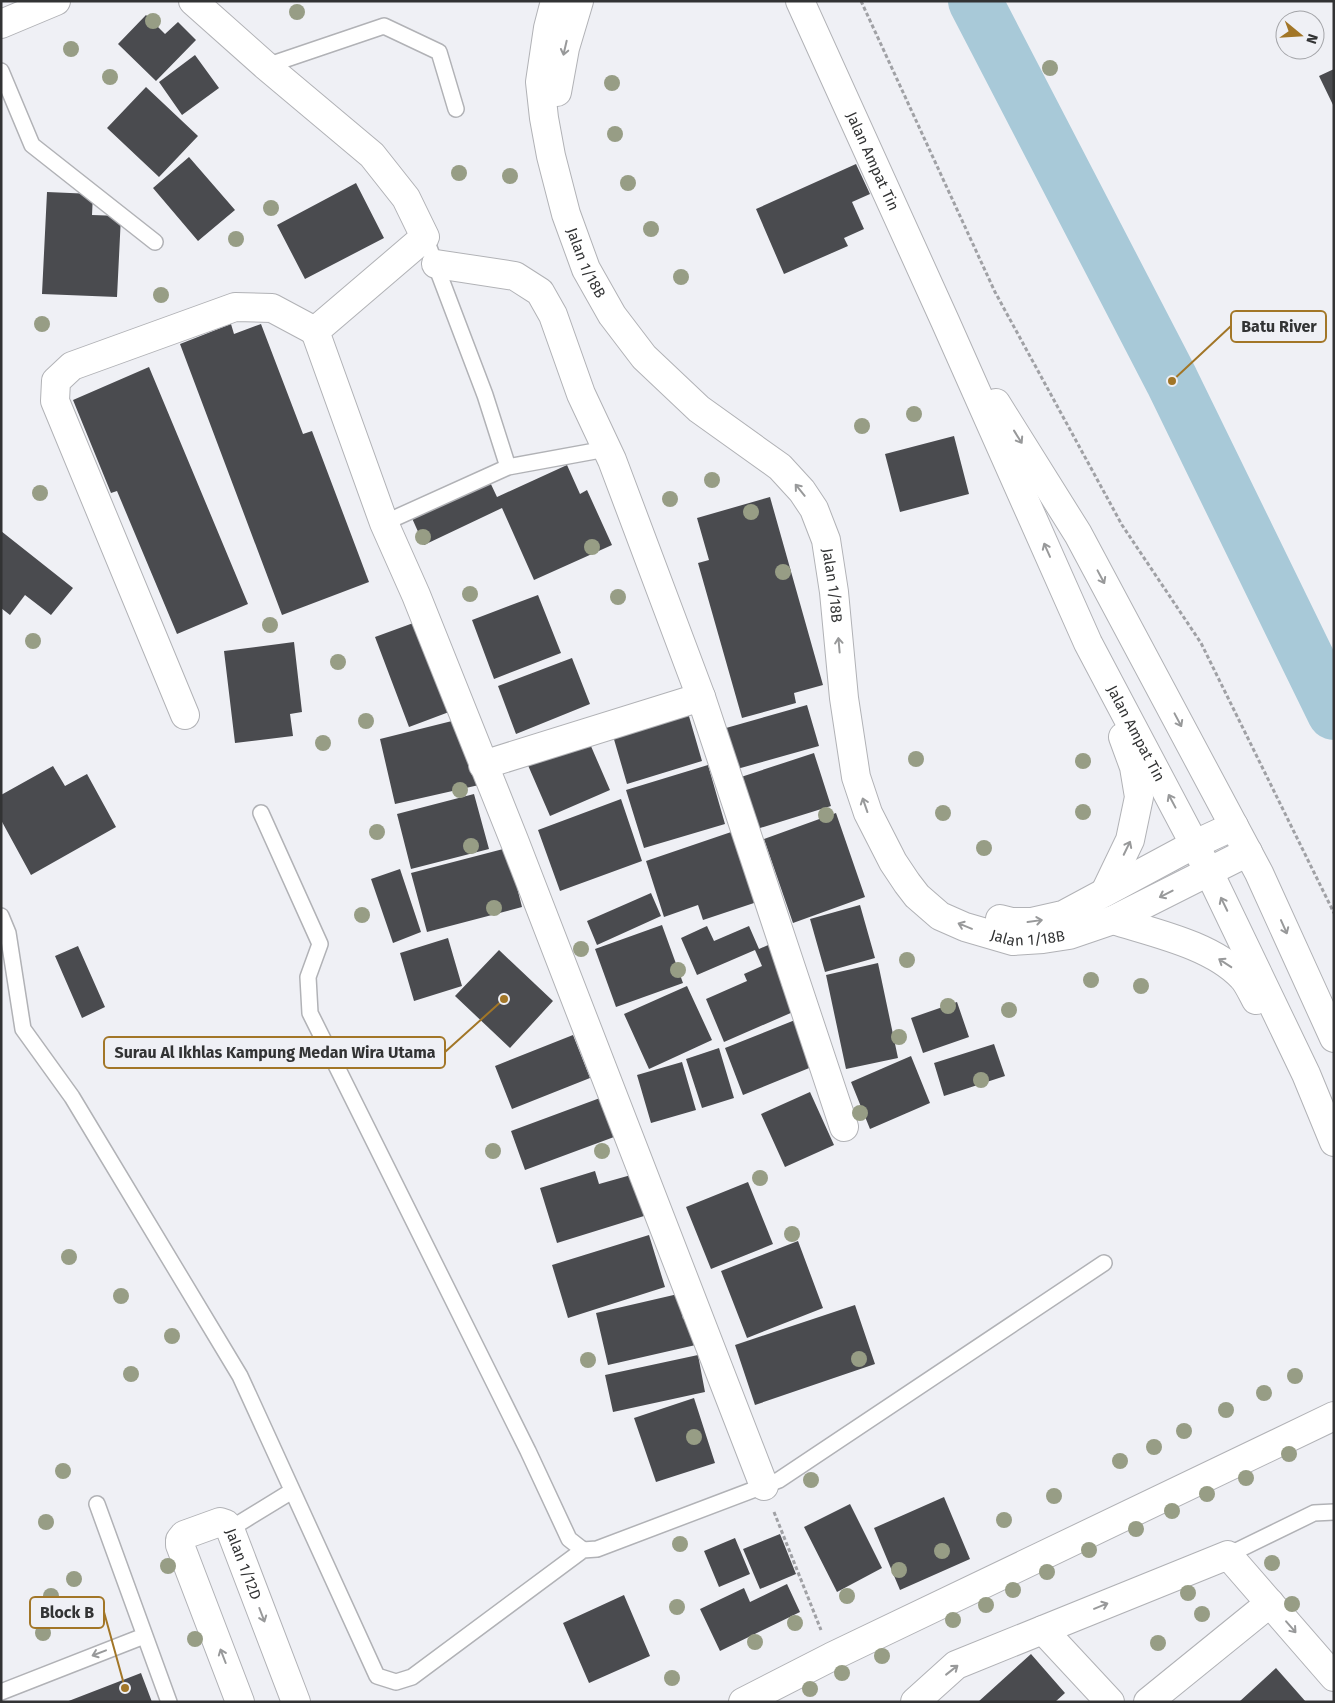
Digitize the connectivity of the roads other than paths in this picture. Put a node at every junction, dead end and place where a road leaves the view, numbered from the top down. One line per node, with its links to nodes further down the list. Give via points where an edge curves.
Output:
1 (56, 1): 6 (street)
2 (194, 1): 7 (street)
3 (555, 1): 29 (street, Jalan 1/18B, one-way to 3, via 1069,935 1043,939 1013,941 989,935 940,916 917,896 893,862 868,813 856,777 828,549 814,509 780,467 699,409 644,357 612,315 586,269 566,214 544,118 540,82)
4 (580, 1): 27 (street, Jalan 1/18B, one-way to 27, via 565,48 557,92 567,150 601,262 627,309 656,345 711,395 792,454 830,500 844,535 873,772 885,807 908,854 930,883 950,900 1012,922 1032,922 1063,915)
5 (800, 1): 13 (street, Jalan Ampat Tin)
6 (1, 24)
7 (266, 66): 9 (lane, via 384,26 439,52); 10 (street, via 372,154 406,198)
8 (1, 71): 11 (lane, via 32,145)
9 (456, 109)
10 (425, 237): 12 (lane); 14 (street)
11 (155, 242)
12 (436, 264): 15 (street, via 514,276 540,292 553,315 580,394); 16 (lane)
13 (945, 321): 18 (street, Jalan Ampat Tin, one-way to 13); 23 (street, Jalan Ampat Tin, one-way to 23, via 1078,534)
14 (315, 331): 17 (street); 20 (street, via 272,308 235,307 72,366 56,381 55,401)
15 (606, 449): 16 (lane); 19 (street)
16 (508, 467): 17 (lane)
17 (384, 523): 21 (street)
18 (1088, 643): 24 (street, Jalan Ampat Tin, one-way to 18); 27 (street, one-way to 18, via 1130,840 1139,798 1134,767)
19 (701, 696): 21 (street); 31 (street)
20 (185, 715)
21 (484, 765): 35 (street)
22 (261, 813): 40 (lane, via 320,944 308,977 310,1013 569,1538)
23 (1234, 826): 24 (street, Jalan 1/18B); 25 (street, Jalan Ampat Tin)
24 (1195, 844): 26 (street, Jalan Ampat Tin); 27 (street, Jalan 1/18B)
25 (1248, 852): 26 (street, Jalan 1/18B); 30 (street, Jalan Ampat Tin, one-way to 30)
26 (1209, 872): 29 (street, Jalan 1/18B, one-way to 29); 32 (street, Jalan Ampat Tin, one-way to 26, via 1306,1074)
27 (1105, 892)
28 (1, 916): 36 (lane, via 8,933 23,1029 72,1097 240,1376)
29 (1113, 920): 32 (street, one-way to 29, via 1244,978 1227,963 1201,950)
30 (1334, 1038)
31 (844, 1127)
32 (1329, 1132)
33 (1104, 1263): 35 (lane, via 779,1480)
34 (1334, 1416): 50 (street)
35 (764, 1486): 40 (lane, via 597,1549)
36 (292, 1491): 39 (lane); 40 (lane, via 377,1676 396,1682 412,1677)
37 (97, 1504): 44 (lane)
38 (1334, 1512): 41 (lane, via 1314,1513)
39 (230, 1529): 48 (street, Jalan 1/12D, one-way to 39, via 180,1545 184,1535 220,1522); 49 (street, Jalan 1/12D, one-way to 49)
40 (583, 1550)
41 (1228, 1555): 42 (street); 43 (street, one-way to 41)
42 (1270, 1603): 45 (street, one-way to 45); 53 (street)
43 (1043, 1630): 51 (street, one-way to 43, via 956,1665); 52 (street)
44 (144, 1636): 46 (lane, one-way to 46); 47 (lane)
45 (1334, 1677)
46 (1, 1692)
47 (169, 1702)
48 (240, 1702)
49 (296, 1702)
50 (743, 1702)
51 (915, 1702)
52 (1110, 1702)
53 (1148, 1702)

